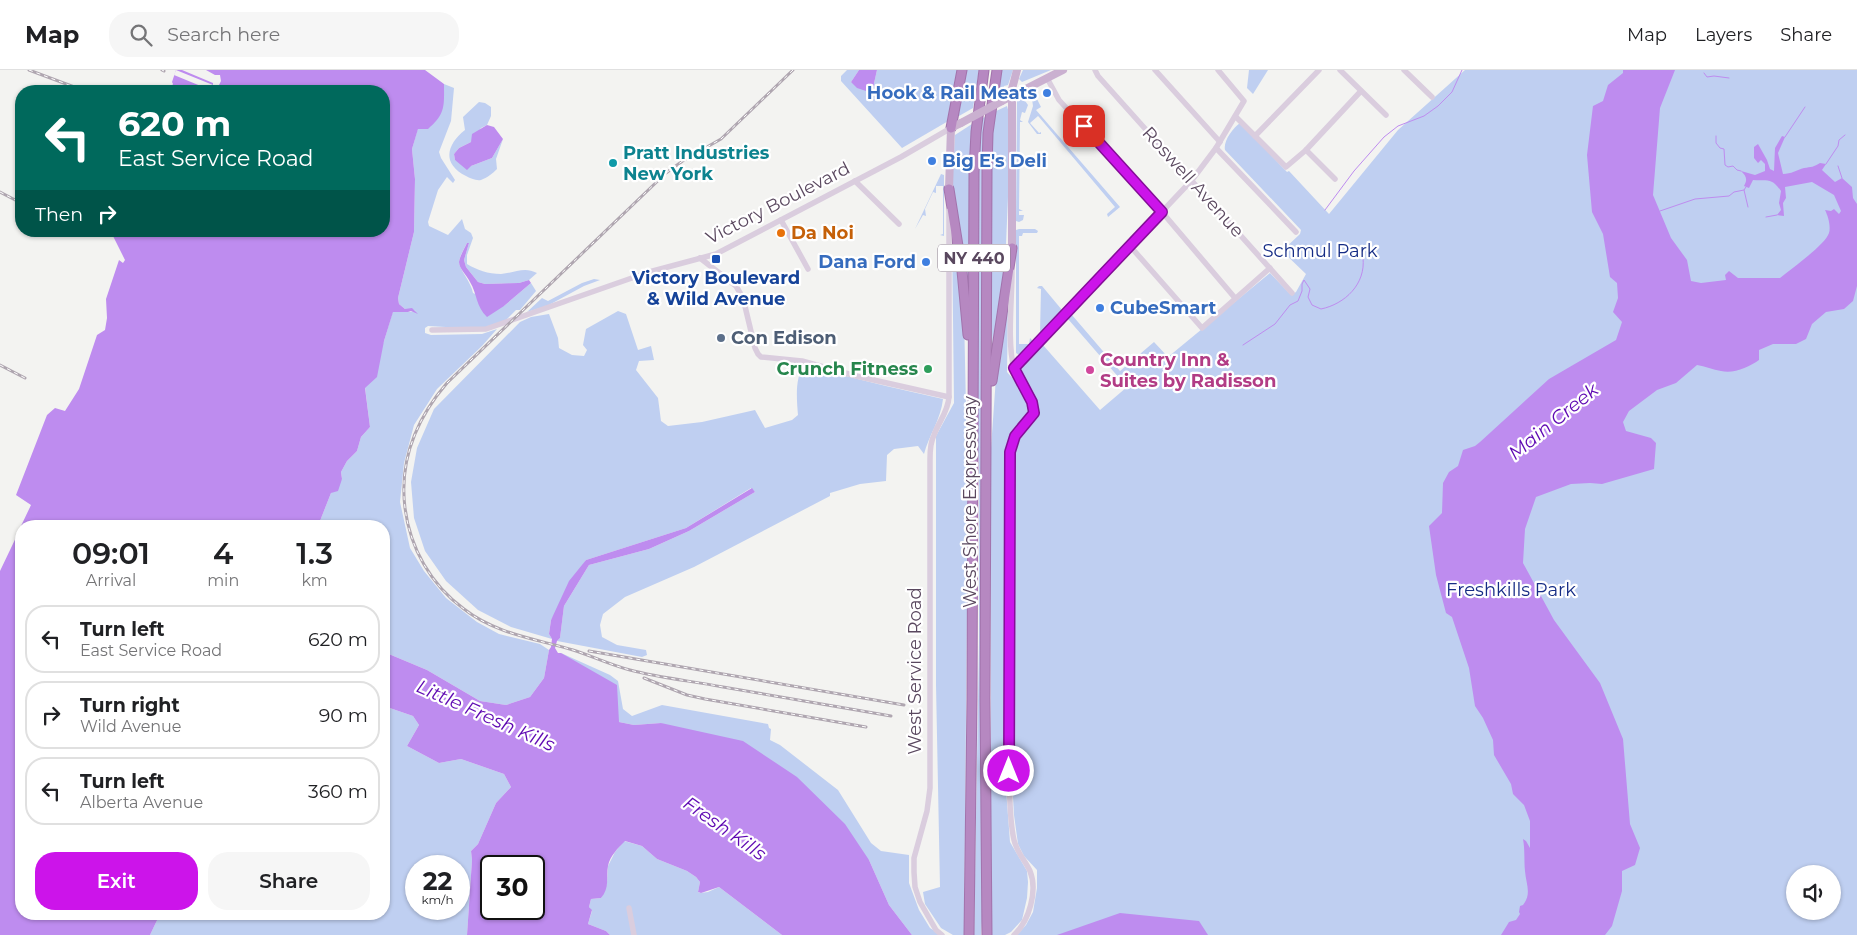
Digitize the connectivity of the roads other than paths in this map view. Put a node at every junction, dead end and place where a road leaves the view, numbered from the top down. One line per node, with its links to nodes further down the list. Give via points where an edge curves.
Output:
1 (962, 70): 18 (highway)
2 (984, 70): 41 (highway, West Shore Expressway / NY 440, via 974,172)
3 (997, 70): 40 (highway, West Shore Expressway / NY 440, via 986,170)
4 (1017, 70): 14 (main road)
5 (1063, 70): 12 (main road, Victory Boulevard)
6 (1095, 70): 23 (street, Roswell Avenue)
7 (1155, 70): 20 (street)
8 (1218, 70): 17 (street, via 1244,100)
9 (1319, 70): 19 (street)
10 (1340, 70): 13 (street)
11 (1404, 70): 15 (street)
12 (1047, 78): 14 (main road, Victory Boulevard); 26 (street, via 1059,100)
13 (1361, 91): 16 (street); 21 (street)
14 (1012, 96): 18 (main road, Victory Boulevard, bridge); 31 (main road)
15 (1432, 97)
16 (1386, 114)
17 (1236, 117): 19 (street); 20 (street)
18 (951, 128): 24 (street, Victory Boulevard); 25 (main road, West Service Road)
19 (1254, 136): 21 (street, via 1286,167)
20 (1218, 145): 23 (street); 29 (street)
21 (1306, 150): 22 (street)
22 (1335, 179)
23 (1192, 180): 26 (street); 33 (street, Roswell Avenue)
24 (855, 181): 27 (street, Victory Boulevard); 28 (street)
25 (949, 189): 39 (street, West Service Road); 41 (highway, via 966,304)
26 (1162, 212): 30 (street); 36 (street)
27 (781, 220): 32 (street, Victory Boulevard, via 728,249); 34 (street)
28 (898, 224)
29 (1296, 232)
30 (1130, 246): 36 (street, via 1202,328); 38 (street)
31 (1012, 248): 38 (street, via 1011,352); 40 (highway)
32 (700, 258): 37 (street, Victory Boulevard, via 649,272 486,329); 39 (street, via 739,290 755,348 761,357 802,361)
33 (1270, 268): 35 (street, Roswell Avenue); 36 (street)
34 (808, 269)
35 (1292, 293)
36 (1235, 298)
37 (432, 330)
38 (1014, 368): 47 (street, via 1034,413 1015,436 1010,452 1011,821 1017,851 1029,869 1032,886 1025,920)
39 (949, 399): 46 (street, West Service Road, via 931,444 930,788 914,858 915,887 920,902)
40 (986, 416): 43 (highway, West Shore Expressway / NY 440)
41 (973, 446): 44 (highway, West Shore Expressway / NY 440)
42 (629, 908): 45 (street)
43 (987, 931)
44 (968, 932)
45 (634, 935)
46 (942, 935)
47 (1014, 935)

